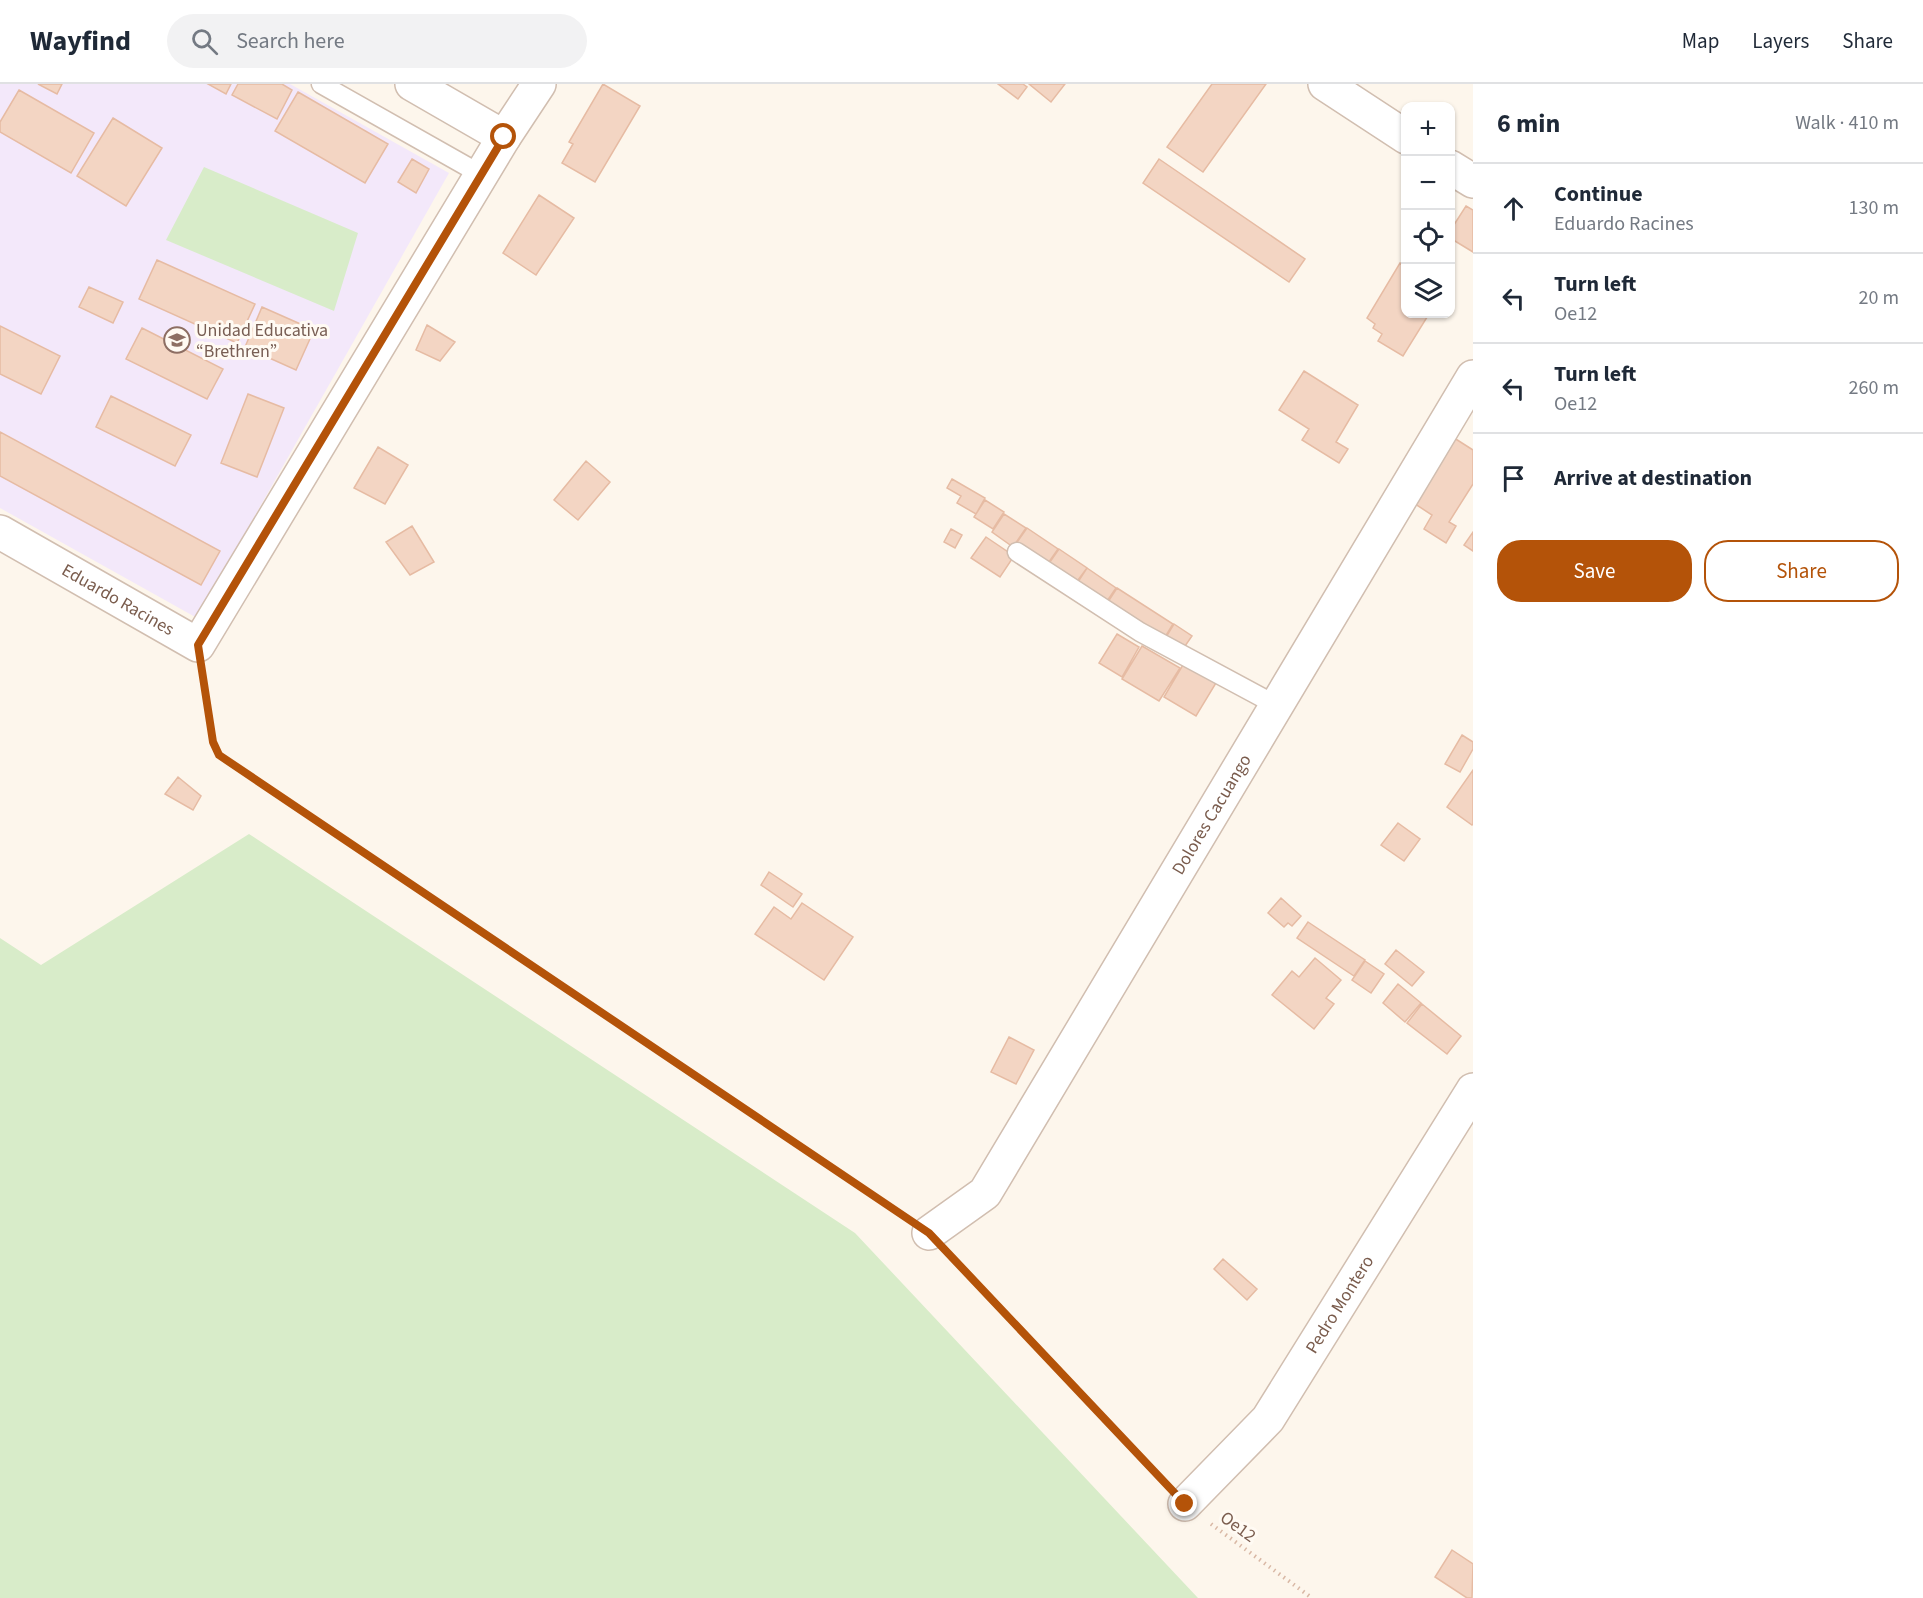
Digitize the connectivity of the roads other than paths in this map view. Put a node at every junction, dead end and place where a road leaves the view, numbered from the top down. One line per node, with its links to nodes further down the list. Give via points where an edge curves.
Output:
1 (321, 84): 8 (lane)
2 (412, 84): 6 (street)
3 (539, 84): 6 (street)
4 (1325, 84): 5 (street)
5 (1401, 134)
6 (504, 137): 8 (street)
7 (1455, 170): 9 (street)
8 (482, 175): 11 (street, Eduardo Racines, via 198,645)
9 (1473, 182)
10 (1473, 377): 13 (street, Dolores Cacuango)
11 (0, 532)
12 (1017, 552): 13 (lane, via 1140,632)
13 (1276, 705): 15 (street, Dolores Cacuango, via 985,1192)
14 (1473, 1090): 16 (street, Pedro Montero, via 1268,1419)
15 (929, 1233)
16 (1185, 1504)

